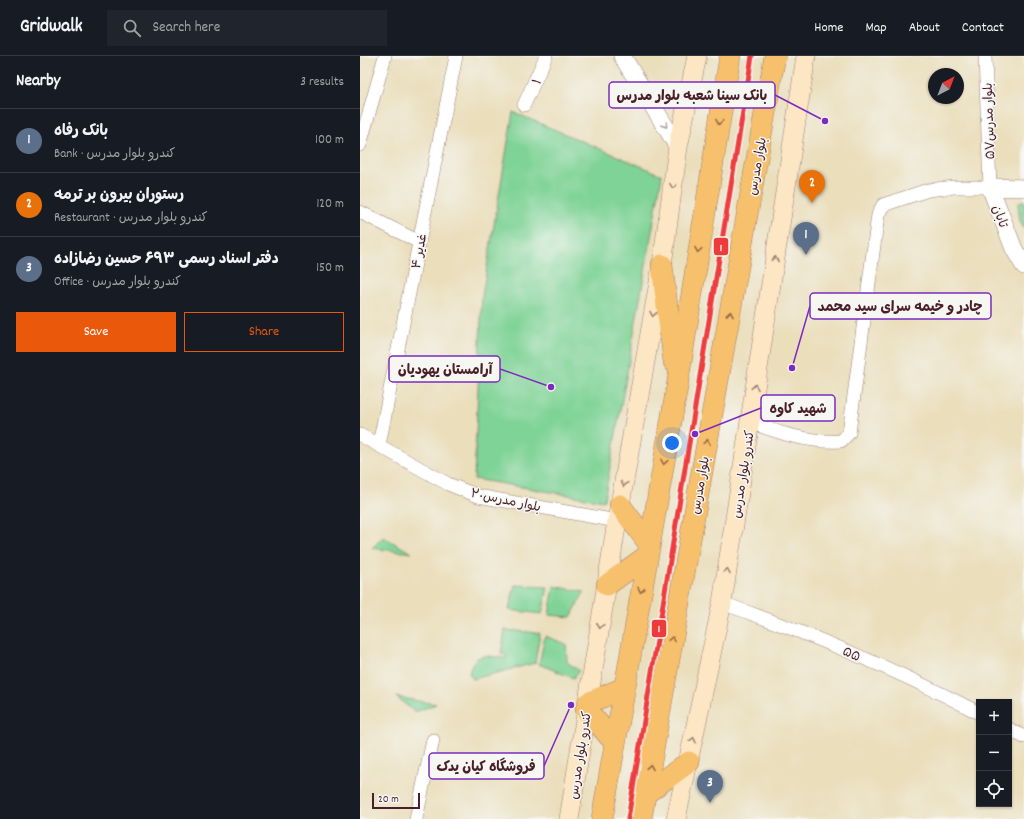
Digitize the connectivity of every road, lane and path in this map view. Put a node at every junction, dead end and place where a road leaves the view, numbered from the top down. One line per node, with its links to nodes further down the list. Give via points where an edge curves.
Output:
1 (385, 56): 11 (street)
2 (456, 56): 16 (street, غدیر ۴)
3 (546, 56): 10 (street, ۱)
4 (622, 56): 12 (street, one-way to 12)
5 (697, 56): 12 (main road, کندرو بلوار مدرس)
6 (730, 56): 19 (main road, one-way to 19)
7 (775, 56): 35 (main road, بلوار مدرس, one-way to 7)
8 (806, 56): 20 (main road, کندرو بلوار مدرس, one-way to 8)
9 (985, 56): 13 (street, بلوار مدرس۵۷)
10 (524, 105)
11 (360, 145)
12 (678, 147): 17 (main road, کندرو بلوار مدرس, one-way to 17)
13 (990, 187): 14 (street); 18 (street, تابان, via 1014,249); 20 (street, via 928,190 883,205 878,215 849,433 841,441 829,442 778,432)
14 (1024, 188)
15 (360, 212): 16 (street)
16 (419, 242): 22 (street, غدیر ۴)
17 (662, 265): 19 (main road); 23 (main road, کندرو بلوار مدرس, one-way to 23)
18 (1024, 266)
19 (677, 387): 24 (main road, one-way to 24)
20 (750, 422): 26 (main road, کندرو بلوار مدرس, one-way to 20)
21 (360, 435): 22 (street, بلوار مدرس۲۰)
22 (379, 445): 23 (street, بلوار مدرس۲۰, via 448,484 478,496)
23 (619, 513): 24 (main road); 25 (main road, کندرو بلوار مدرس)
24 (648, 550): 25 (main road); 27 (main road, one-way to 27)
25 (607, 585): 28 (main road, کندرو بلوار مدرس, one-way to 28)
26 (722, 603): 29 (street, ۵۵, via 806,633 924,684); 34 (main road, کندرو بلوار مدرس, one-way to 26)
27 (624, 688): 28 (main road); 33 (main road)
28 (587, 706): 33 (main road); 37 (main road, کندرو بلوار مدرس)
29 (976, 711)
30 (1012, 730): 31 (street)
31 (1024, 736)
32 (433, 740): 36 (street)
33 (614, 743): 38 (main road)
34 (688, 762): 35 (main road); 39 (main road, کندرو بلوار مدرس)
35 (644, 810)
36 (416, 819)
37 (569, 819)
38 (602, 819)
39 (676, 819)

